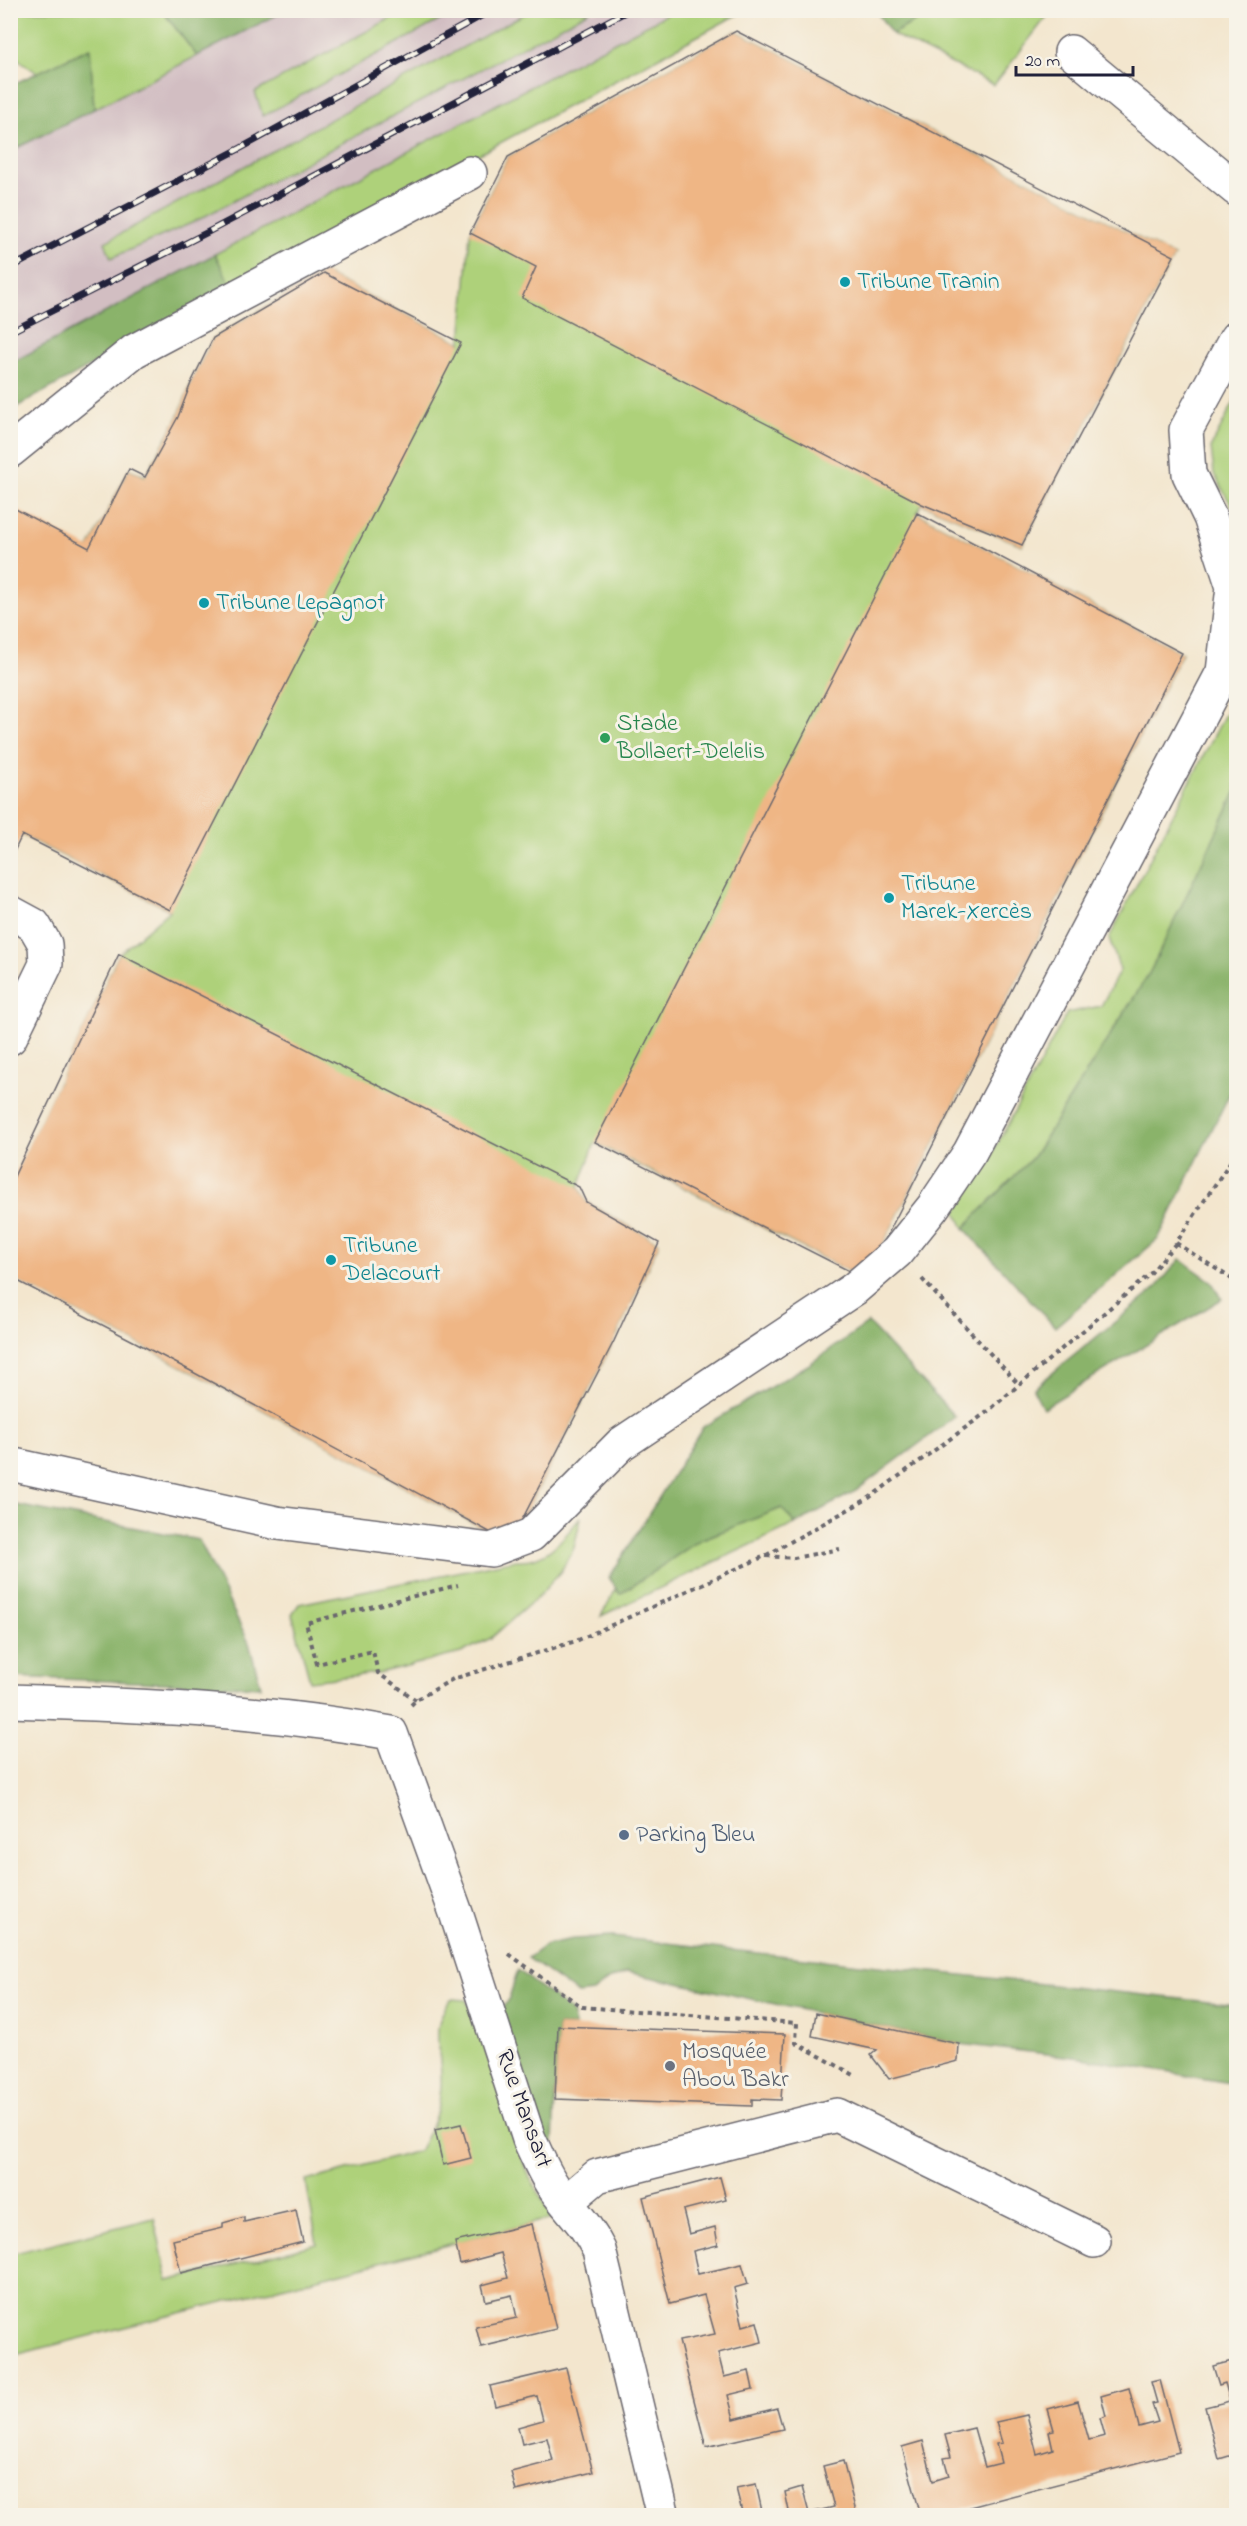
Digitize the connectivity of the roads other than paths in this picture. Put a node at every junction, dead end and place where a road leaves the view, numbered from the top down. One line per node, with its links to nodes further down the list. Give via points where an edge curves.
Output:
1 (1071, 52): 3 (street)
2 (470, 173): 5 (street, via 134,351)
3 (1236, 189)
4 (1236, 338): 8 (street, via 1186,430 1189,474 1210,517 1233,587 1223,672 970,1152 897,1252 854,1289 621,1444 531,1535 491,1550 277,1522)
5 (10, 452)
6 (10, 912): 7 (street, via 34,926 45,944 46,964)
7 (10, 1038)
8 (10, 1464)
9 (10, 1701): 10 (street, Rue Mansart, via 184,1707 334,1722 391,1733 442,1870 529,2139 544,2171)
10 (566, 2202): 11 (street, via 597,2176 837,2115); 12 (street, Rue Mansart, via 599,2250)
11 (1094, 2241)
12 (663, 2516)

